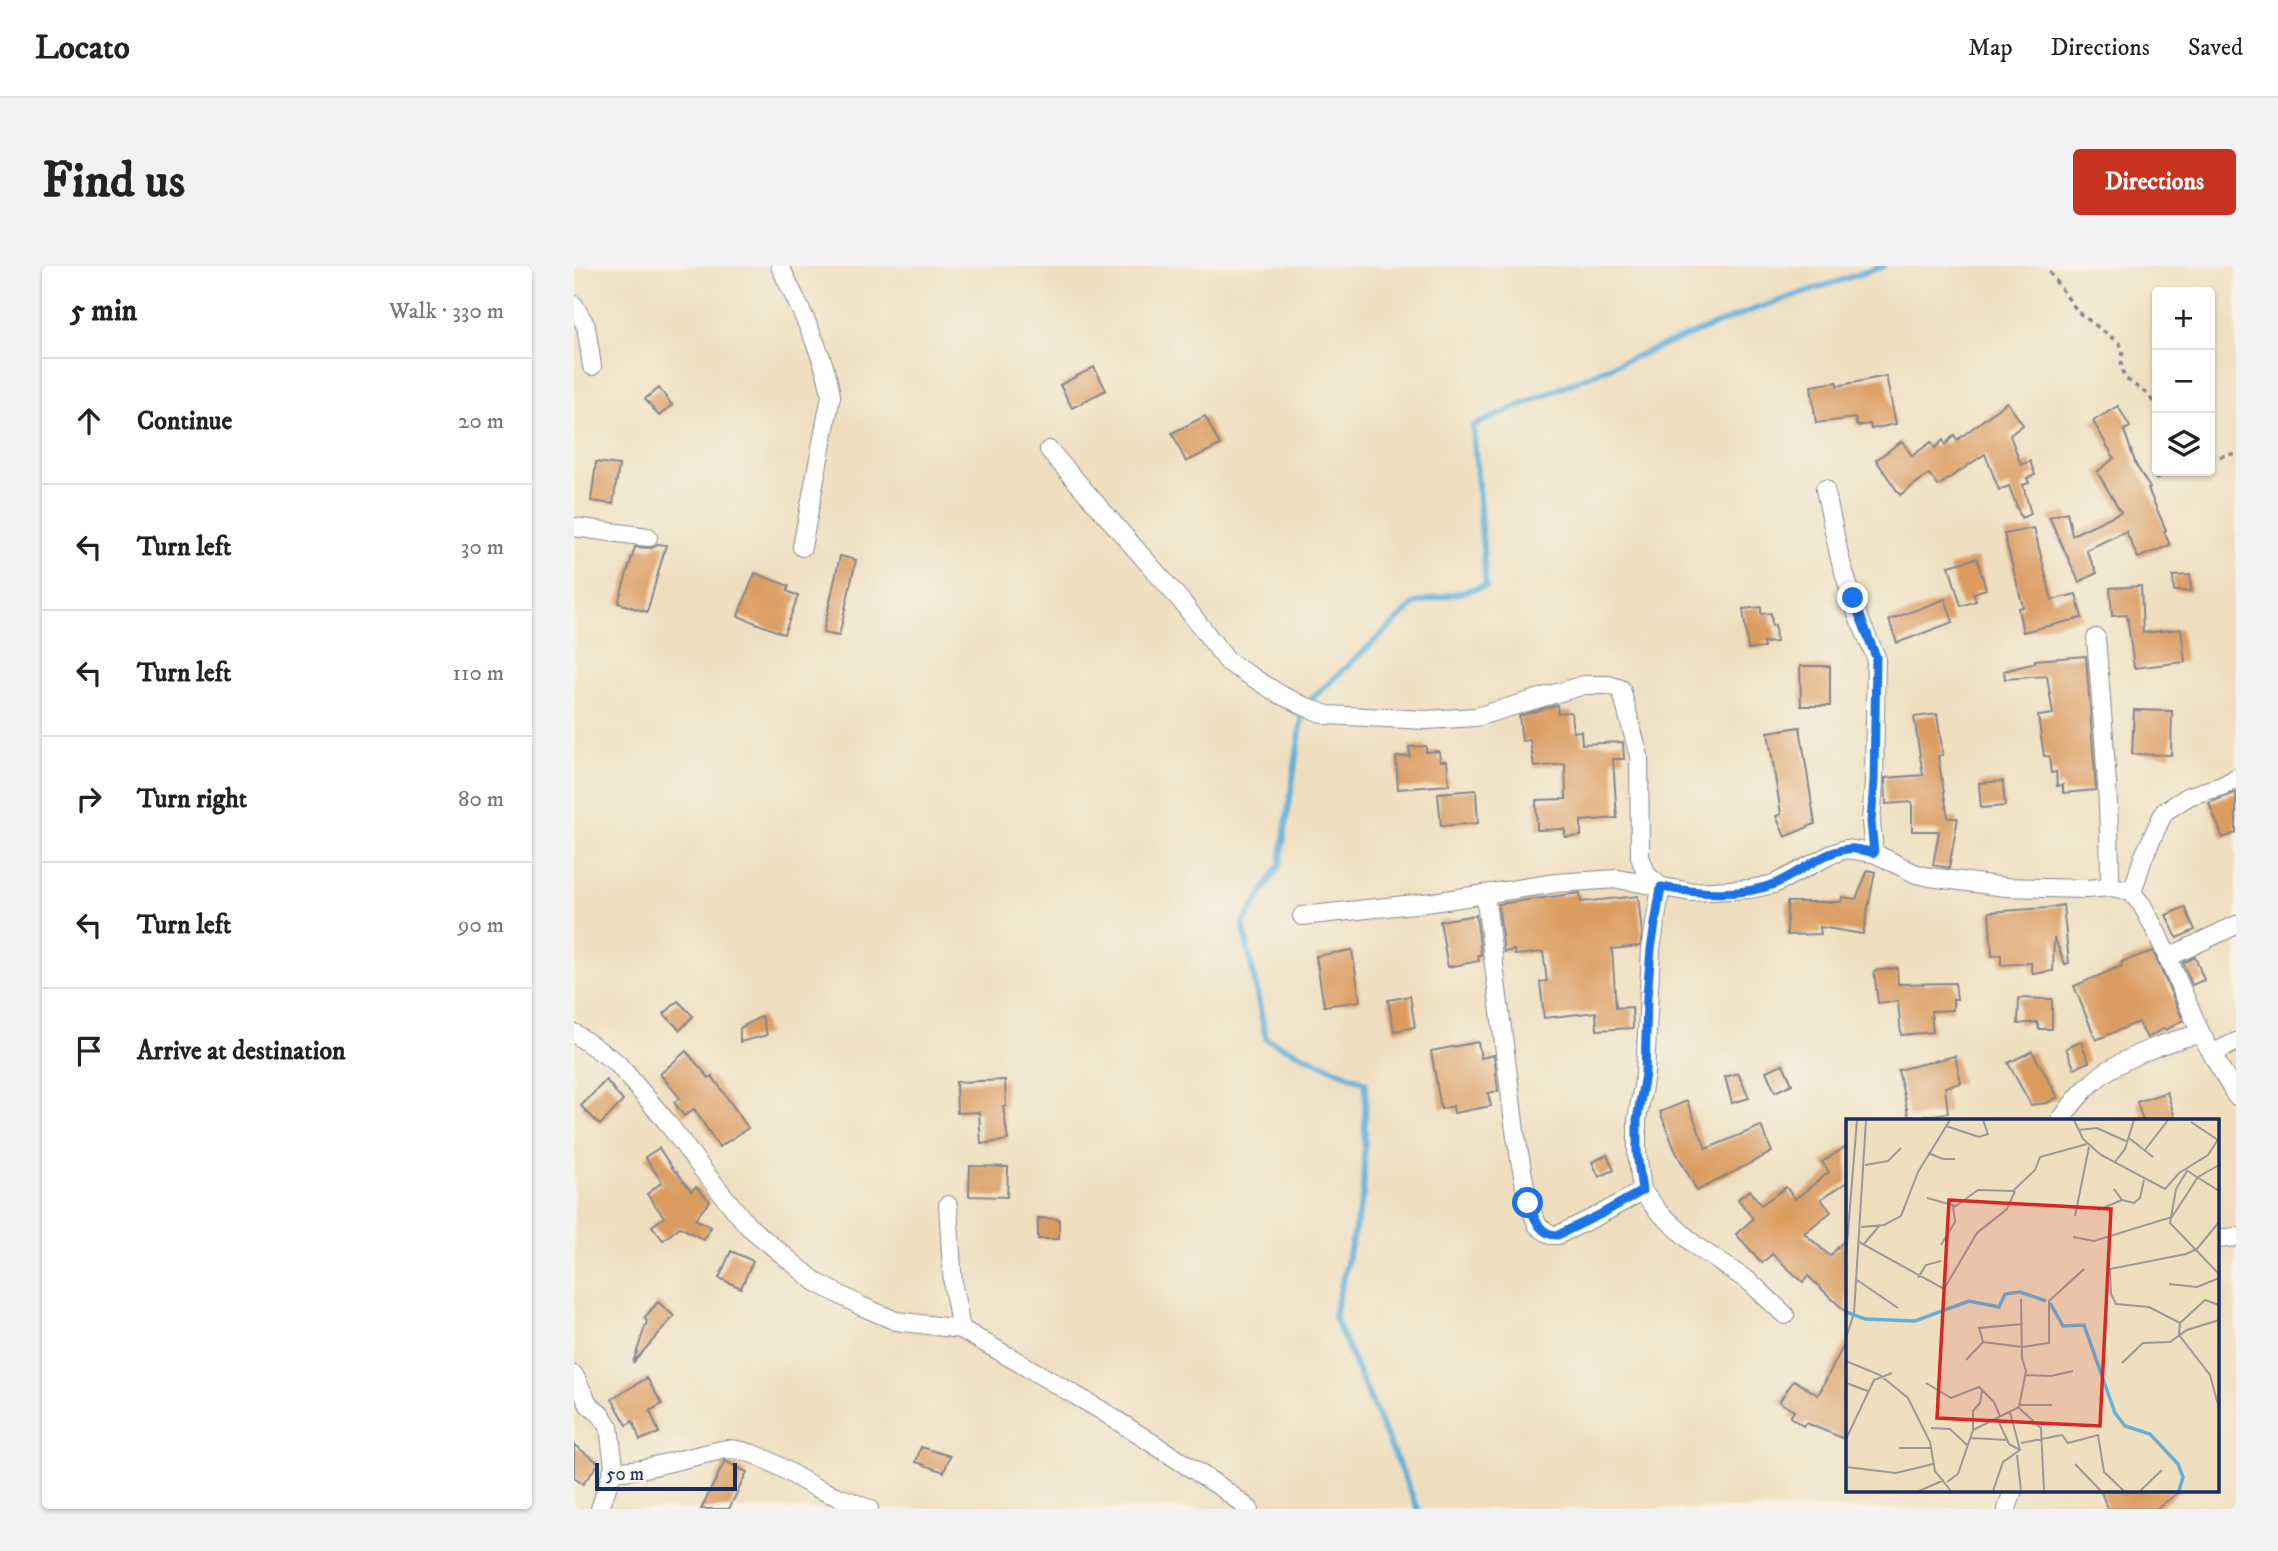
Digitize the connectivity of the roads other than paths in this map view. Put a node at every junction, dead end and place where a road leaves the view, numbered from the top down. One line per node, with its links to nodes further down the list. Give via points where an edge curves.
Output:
1 (780, 266): 8 (street, via 820,357 831,396)
2 (574, 305): 3 (street, via 586,326)
3 (592, 366)
4 (1049, 450): 12 (street, via 1182,602 1228,662 1281,695 1327,715 1426,720 1476,717 1584,685 1622,689 1639,757 1640,857 1647,875)
5 (1825, 489): 11 (street, via 1840,559 1876,657)
6 (574, 527): 7 (street)
7 (648, 537)
8 (802, 548)
9 (2096, 638): 13 (street)
10 (2236, 778): 14 (street, via 2189,796 2164,812)
11 (1874, 853): 12 (street, via 1846,849 1774,884 1751,889 1691,892); 13 (street, via 1930,877 2005,887)
12 (1661, 887): 15 (street, via 1618,879); 25 (street, via 1651,949 1645,1074 1637,1120)
13 (2110, 887): 14 (street)
14 (2132, 893): 18 (street)
15 (1485, 894): 16 (street); 25 (street, via 1514,1131 1528,1203 1538,1226 1558,1235)
16 (1302, 916)
17 (2236, 925): 18 (street)
18 (2167, 958): 20 (street)
19 (574, 1033): 30 (street, via 617,1063 748,1226 816,1282 896,1321)
20 (2201, 1034): 22 (street); 24 (street, via 2168,1042 2110,1069)
21 (2236, 1042): 22 (street)
22 (2213, 1053): 23 (street)
23 (2236, 1096)
24 (2062, 1119)
25 (1642, 1191): 29 (street, via 1697,1247 1751,1282)
26 (948, 1205): 30 (street)
27 (2236, 1237): 28 (street)
28 (2218, 1239)
29 (1785, 1315)
30 (961, 1329): 36 (street, via 1099,1409)
31 (574, 1375): 32 (street, via 589,1405 609,1427)
32 (612, 1472): 34 (street); 35 (street, via 740,1449)
33 (2012, 1492): 37 (street)
34 (600, 1509)
35 (869, 1509)
36 (1249, 1509)
37 (2007, 1509)

